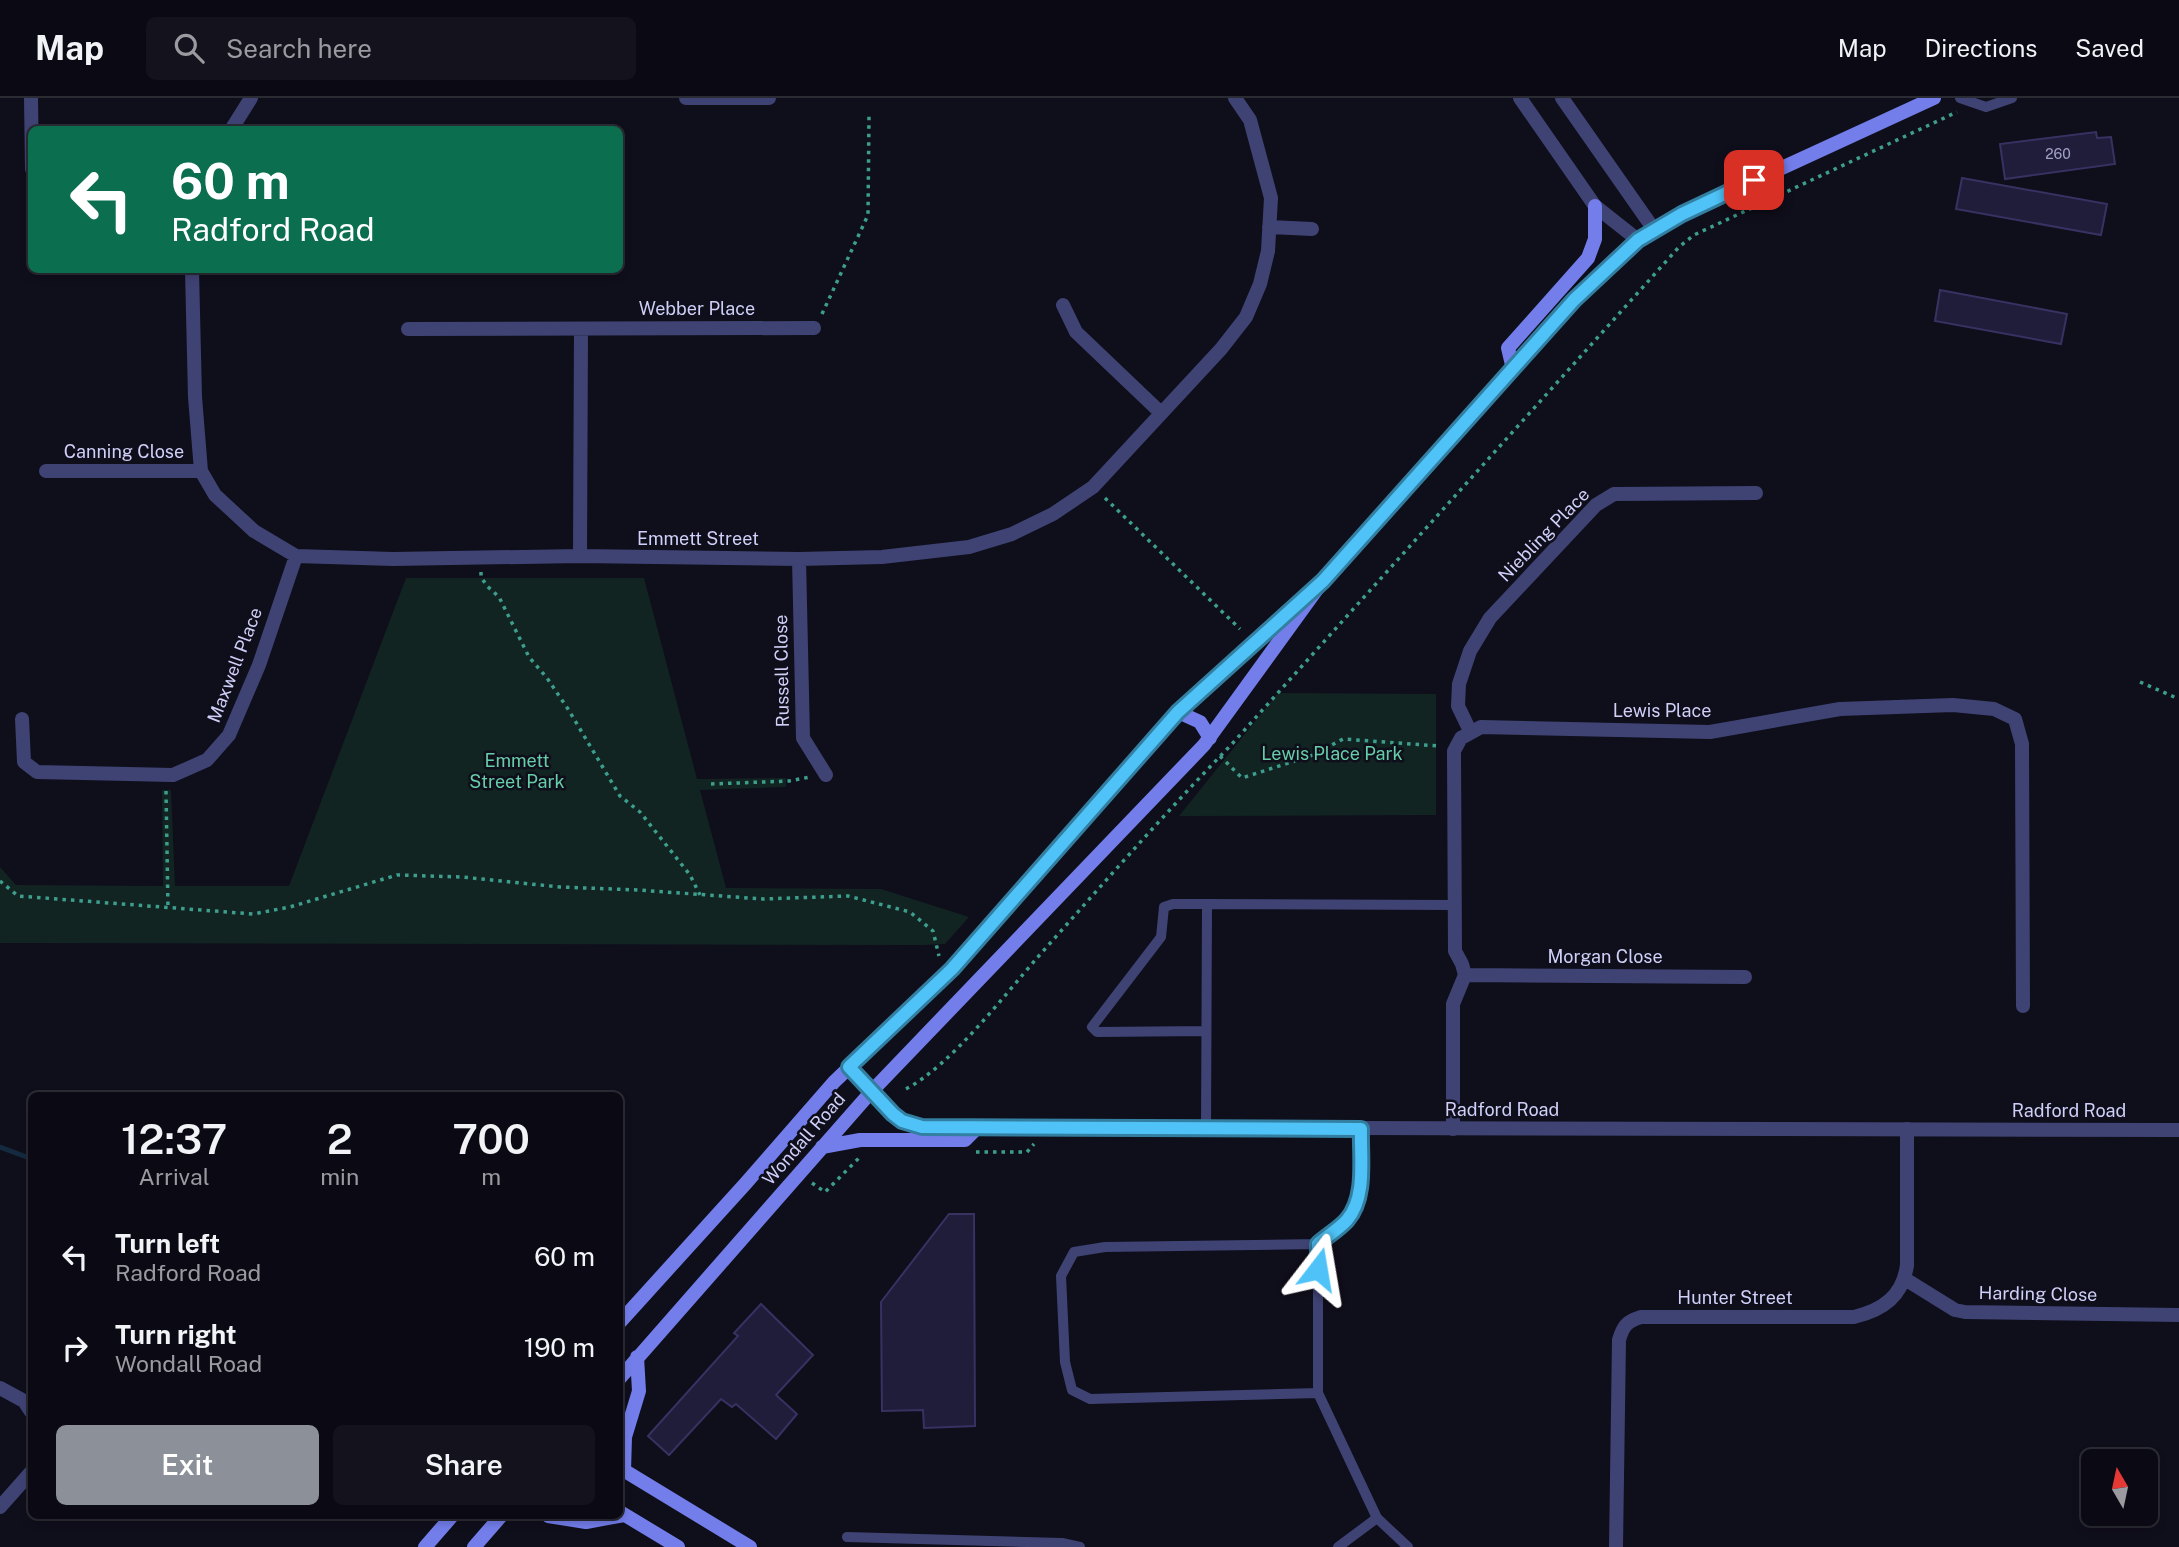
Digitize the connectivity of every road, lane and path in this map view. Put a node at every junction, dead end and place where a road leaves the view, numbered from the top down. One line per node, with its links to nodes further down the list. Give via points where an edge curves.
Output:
1 (31, 98): 13 (street)
2 (251, 98): 14 (street)
3 (686, 98): 4 (street)
4 (769, 98)
5 (1235, 98): 16 (street, Emmett Street, via 1250,120 1271,198)
6 (1520, 98): 15 (street)
7 (1562, 98): 18 (street)
8 (1934, 98): 18 (main road, Wondall Road)
9 (1960, 98): 10 (lane, via 1986,107)
10 (2012, 98)
11 (1963, 110): 44 (path, via 1694,235 1679,247)
12 (869, 116): 23 (path, via 868,215)
13 (31, 126)
14 (234, 126)
15 (1595, 206): 19 (street); 25 (main road, via 1595,239 1588,258 1508,348)
16 (1269, 227): 17 (street); 26 (street, Emmett Street, via 1260,284 1246,317)
17 (1311, 229)
18 (1655, 230): 19 (main road, Wondall Road)
19 (1638, 240): 25 (main road, Wondall Road, via 1574,300)
20 (192, 273): 28 (street, Emmett Street)
21 (1063, 305): 26 (street, via 1076,332)
22 (580, 328): 23 (street, Webber Place); 24 (street, Webber Place); 32 (street)
23 (814, 328)
24 (408, 329)
25 (1513, 369): 35 (main road, Wondall Road)
26 (1161, 413): 29 (street, Emmett Street)
27 (46, 471): 28 (street, Canning Close)
28 (201, 471): 31 (street, Emmett Street, via 215,495 254,531)
29 (1093, 487): 33 (street, Emmett Street, via 1012,534 969,547); 36 (path)
30 (1756, 492): 41 (street, Niebling Place, via 1614,494 1596,505 1490,618 1470,651 1459,684 1458,706)
31 (296, 556): 32 (street, Emmett Street); 45 (street, Maxwell Place, via 259,665 229,735 207,760)
32 (580, 556): 33 (street, Emmett Street)
33 (799, 559): 46 (street, Russell Close, via 803,738)
34 (481, 577): 49 (path, via 499,597 529,657 568,709 621,796 640,812 690,875)
35 (1323, 581): 39 (main road, Wondall Road); 42 (main road, Wondall Road)
36 (1240, 629)
37 (2140, 682): 38 (path)
38 (2179, 699)
39 (1178, 712): 42 (main road, via 1200,722); 58 (main road, Wondall Road, via 952,969)
40 (22, 719): 45 (street, Maxwell Place, via 24,762 37,772)
41 (1470, 731): 43 (street); 56 (street, Lewis Place, via 1489,726 1710,732 1840,709 1953,705 1994,709 2015,719 2022,744)
42 (1210, 738): 60 (main road, Wondall Road)
43 (1454, 751): 44 (path, via 1343,739 1313,755 1242,778); 51 (street)
44 (1220, 756): 59 (path, via 965,1039)
45 (165, 775): 52 (path)
46 (826, 775): 47 (path)
47 (710, 784)
48 (0, 881): 52 (path, via 18,896)
49 (700, 895): 52 (path, via 397,875 253,914); 53 (path, via 763,899 848,895 910,912 933,931)
50 (1207, 904): 51 (lane); 57 (lane); 57 (lane, via 1164,907 1161,937 1092,1024 1097,1032)
51 (1455, 905): 54 (street, via 1455,951)
52 (168, 908)
53 (940, 956)
54 (1465, 975): 55 (street, Morgan Close); 65 (street, via 1453,1004)
55 (1745, 976)
56 (2023, 1006)
57 (1206, 1031): 63 (lane)
58 (849, 1067): 60 (street, Radford Road); 75 (main road, Wondall Road)
59 (906, 1089)
60 (871, 1092): 61 (street, Radford Road, via 902,1121 922,1127); 68 (main road, Wondall Road)
61 (978, 1127): 62 (street, Radford Road); 68 (main road, via 965,1140 860,1140)
62 (1049, 1128): 63 (street, Radford Road); 69 (path, via 1027,1152)
63 (1206, 1129): 64 (street, Radford Road)
64 (1361, 1129): 65 (street, Radford Road); 72 (lane, via 1356,1205 1347,1220)
65 (1453, 1129): 66 (street, Radford Road)
66 (1907, 1129): 67 (street, Radford Road); 73 (street)
67 (2179, 1130)
68 (822, 1147): 76 (main road, Wondall Road)
69 (965, 1153)
70 (865, 1154): 71 (path)
71 (825, 1192)
72 (1318, 1244): 79 (lane); 79 (lane, via 1105,1247 1074,1252 1061,1276 1065,1362 1072,1390 1090,1399)
73 (1905, 1279): 74 (street, Harding Close, via 1965,1312); 100 (street, Hunter Street, via 1886,1304 1854,1317 1642,1317 1622,1328)
74 (2179, 1315)
75 (623, 1319)
76 (638, 1357): 77 (main road, Wondall Road); 81 (main road, via 639,1391)
77 (623, 1374)
78 (0, 1388): 80 (street)
79 (1318, 1393): 86 (lane)
80 (28, 1407)
81 (623, 1458)
82 (623, 1470): 96 (main road)
83 (28, 1476): 84 (street)
84 (0, 1507)
85 (623, 1514): 95 (main road)
86 (1377, 1518): 98 (lane); 99 (lane)
87 (449, 1519): 93 (main road)
88 (498, 1519): 94 (main road)
89 (567, 1519): 90 (main road)
90 (598, 1519)
91 (847, 1537): 92 (lane)
92 (1061, 1545): 97 (lane)
93 (425, 1547)
94 (474, 1547)
95 (678, 1547)
96 (750, 1547)
97 (1080, 1547)
98 (1338, 1547)
99 (1408, 1547)
100 (1616, 1547)

